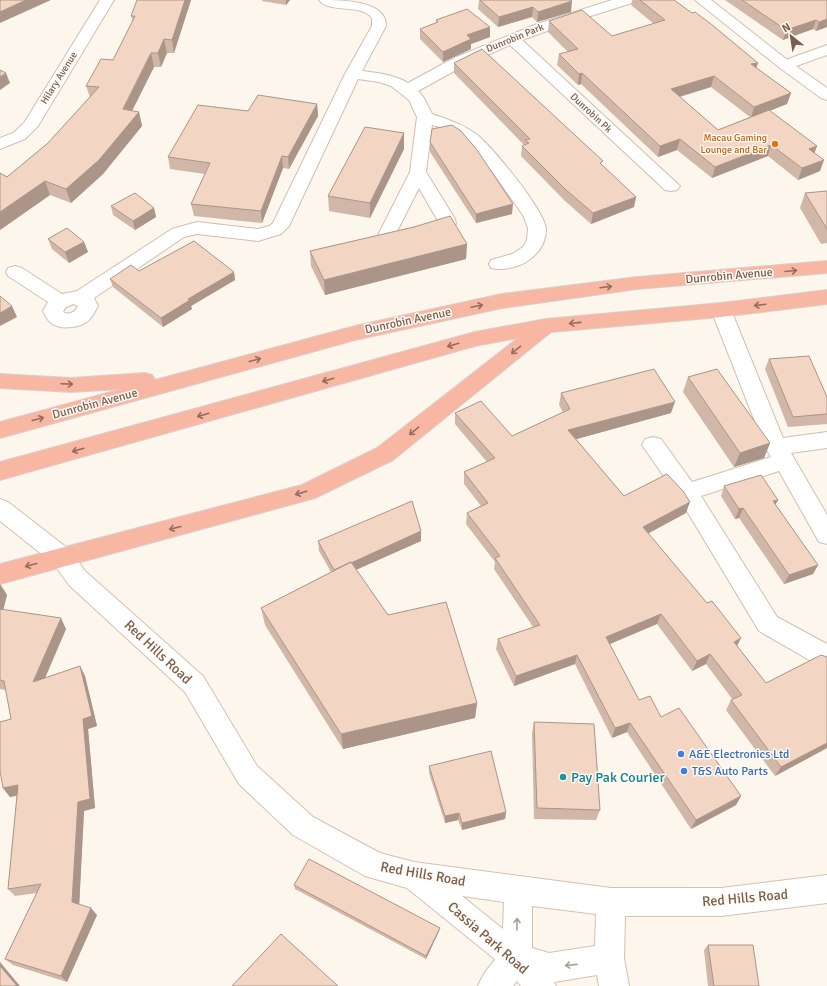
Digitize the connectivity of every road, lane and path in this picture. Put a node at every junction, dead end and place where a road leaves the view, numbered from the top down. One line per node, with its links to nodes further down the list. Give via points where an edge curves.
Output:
1 (107, 0): 13 (street, Hilary Avenue, via 30,126 25,132)
2 (326, 0): 5 (street, via 334,3)
3 (627, 0): 6 (street, Dunrobin Park)
4 (702, 0): 8 (street)
5 (366, 4): 9 (street, via 380,16 381,20)
6 (512, 39): 10 (street, Dunrobin Park, via 438,72); 15 (street, Dunrobin Pk)
7 (827, 50): 8 (street)
8 (786, 65): 11 (street)
9 (354, 74): 10 (street, via 381,78); 18 (street, via 280,226 275,230 258,235 197,228 173,236 80,298 86,301 87,311 82,316 67,321 60,320 53,311 60,301)
10 (408, 90): 12 (street, via 416,98)
11 (827, 95)
12 (425, 117): 14 (street); 16 (street, via 450,125 471,138 497,166 532,214 537,228 536,241 518,258)
13 (0, 144)
14 (418, 172): 14 (street, via 376,242 448,224)
15 (671, 186)
16 (498, 264)
17 (827, 268): 22 (highway, Dunrobin Avenue, one-way to 17, via 355,333 502,301 638,283)
18 (15, 272)
19 (827, 298): 20 (highway, one-way to 20)
20 (721, 310): 21 (highway, one-way to 21); 27 (street)
21 (546, 326): 28 (highway, one-way to 28, via 475,339); 32 (highway, one-way to 32, via 385,454 307,492)
22 (218, 370): 23 (highway, one-way to 22, via 71,385 132,381); 24 (highway, Dunrobin Avenue, one-way to 22)
23 (0, 381)
24 (0, 430)
25 (827, 440): 27 (street)
26 (653, 445): 29 (street)
27 (780, 454): 29 (street); 31 (street)
28 (3, 470)
29 (687, 492): 34 (street, via 768,624)
30 (0, 508): 32 (street, Red Hills Road)
31 (827, 535)
32 (62, 557): 33 (highway, one-way to 33); 35 (street, Red Hills Road, via 78,578 194,684 248,774 303,826 375,866)
33 (0, 574)
34 (827, 657)
35 (414, 876): 36 (street, Red Hills Road); 40 (street, Cassia Park Road)
36 (518, 889): 38 (street, Red Hills Road); 40 (street, one-way to 36)
37 (827, 889): 38 (street, Red Hills Road, via 721,902)
38 (610, 902): 39 (street)
39 (609, 958): 40 (street, one-way to 40, via 549,968); 43 (street)
40 (517, 959): 41 (street); 42 (street, Cassia Park Road)
41 (493, 986)
42 (541, 986)
43 (614, 986)

